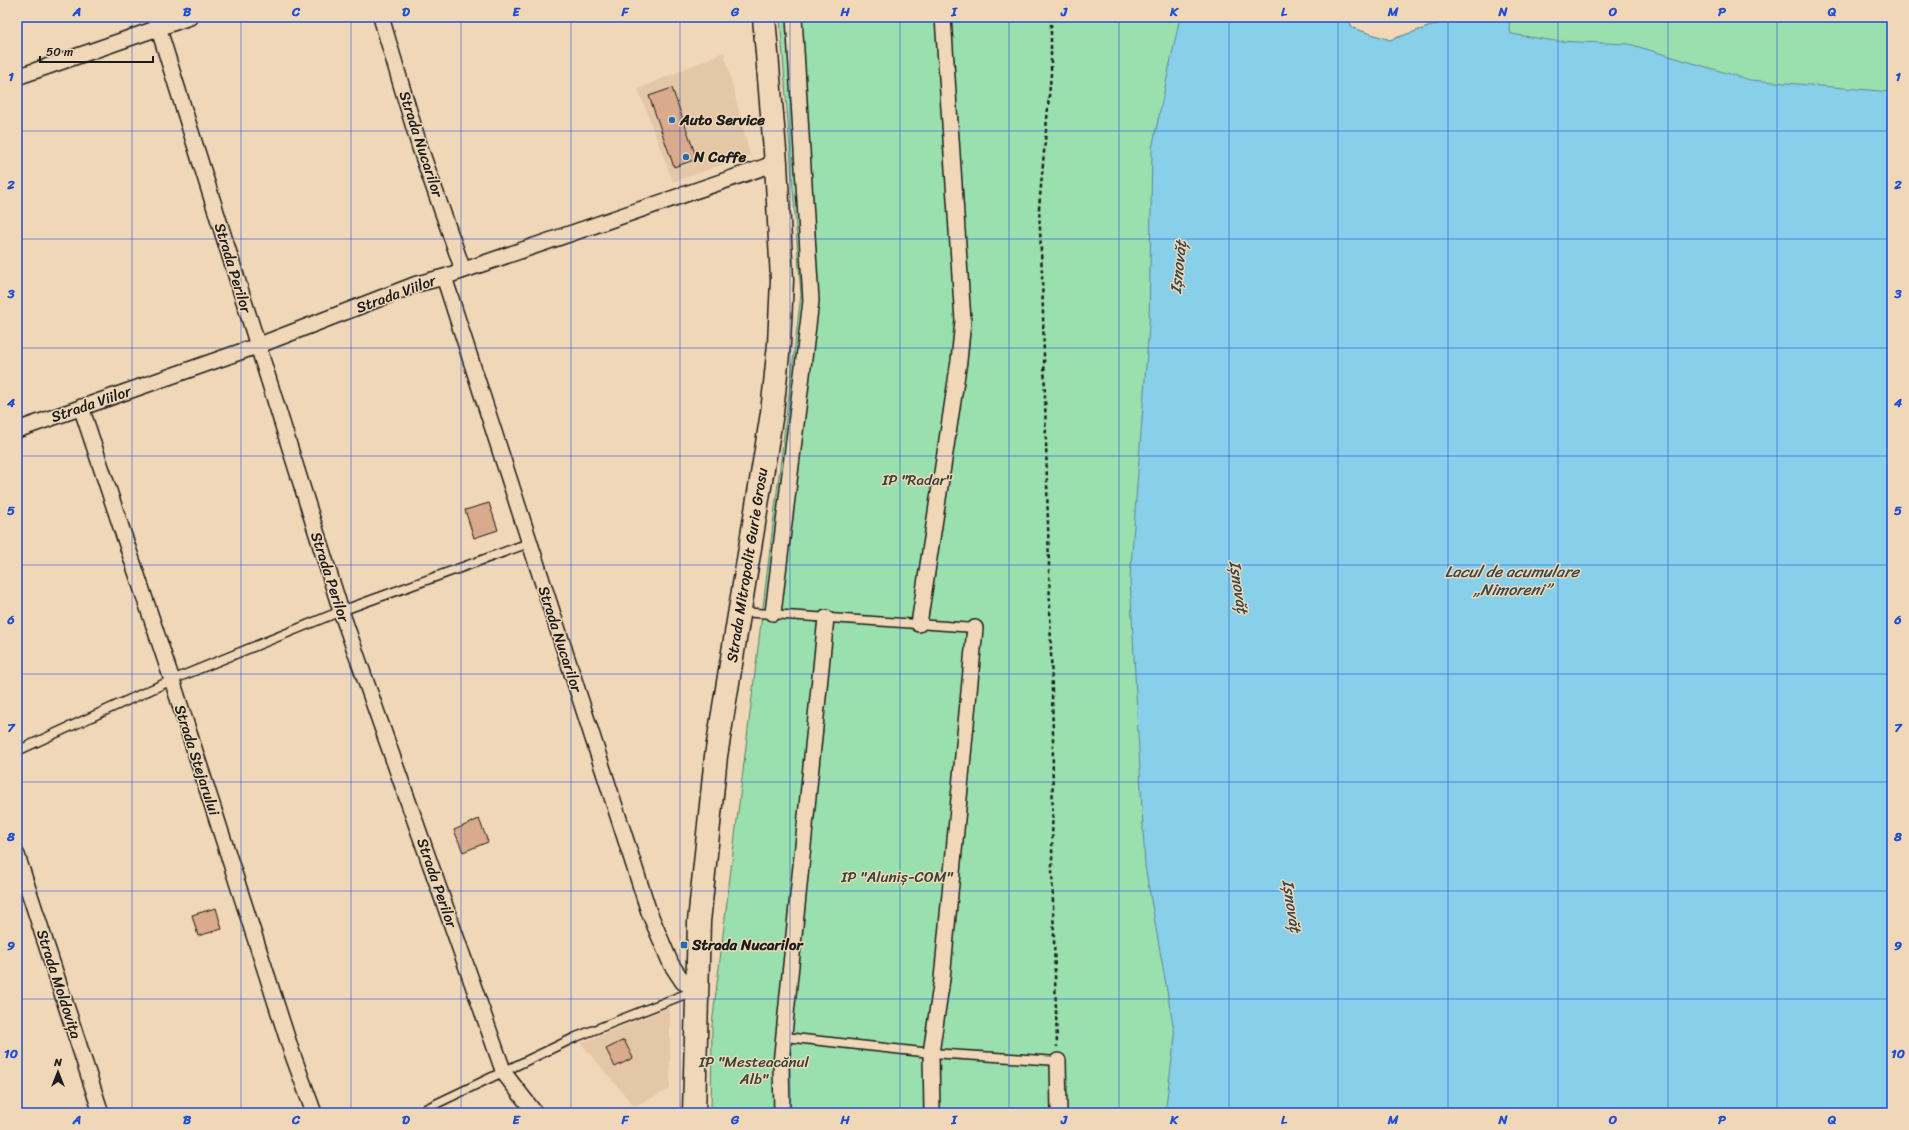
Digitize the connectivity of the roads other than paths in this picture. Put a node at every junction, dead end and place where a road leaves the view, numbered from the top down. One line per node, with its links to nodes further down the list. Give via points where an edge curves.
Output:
1 (190, 17): 6 (street)
2 (381, 17): 9 (street, Strada Nucarilor, via 420,148)
3 (764, 17): 8 (main road, Strada Mitropolit Gurie Grosu)
4 (794, 17): 17 (street, via 811,301)
5 (943, 17): 19 (street, via 963,321)
6 (156, 22): 7 (street); 11 (street, Strada Perilor)
7 (17, 77)
8 (776, 163): 9 (street, Strada Viilor); 16 (main road, Strada Mitropolit Gurie Grosu, via 782,280 779,344 772,413)
9 (463, 270): 10 (street, Strada Viilor)
10 (444, 277): 11 (street, Strada Viilor, via 417,284); 14 (street, Strada Nucarilor)
11 (257, 346): 12 (street, Strada Viilor); 15 (street, Strada Perilor)
12 (80, 407): 13 (street, Strada Viilor); 21 (street, Strada Stejarului)
13 (17, 430)
14 (529, 543): 15 (lane); 24 (street, Strada Nucarilor, via 649,912 671,964 683,982)
15 (340, 611): 21 (lane); 28 (street, Strada Perilor)
16 (739, 612): 17 (lane); 24 (main road, Strada Mitropolit Gurie Grosu, via 716,756 699,922)
17 (773, 613): 18 (lane)
18 (826, 618): 19 (lane); 25 (street)
19 (919, 624): 20 (lane)
20 (975, 628): 26 (street, via 942,980)
21 (172, 680): 22 (lane); 30 (street, Strada Stejarului, via 291,1050)
22 (17, 751)
23 (17, 855): 29 (street, Strada Moldovița)
24 (697, 990): 28 (lane, via 576,1037); 33 (main road, Strada Mitropolit Gurie Grosu)
25 (785, 1037): 26 (lane); 34 (street, via 781,1064)
26 (931, 1053): 27 (lane); 35 (street)
27 (1058, 1061): 36 (street)
28 (504, 1073): 31 (lane); 32 (street, Strada Perilor)
29 (102, 1113)
30 (314, 1113)
31 (417, 1113)
32 (535, 1113)
33 (694, 1113)
34 (782, 1113)
35 (932, 1113)
36 (1059, 1113)

